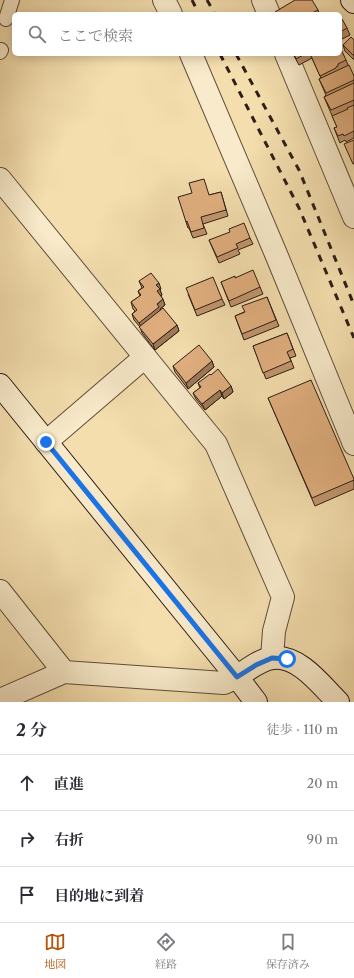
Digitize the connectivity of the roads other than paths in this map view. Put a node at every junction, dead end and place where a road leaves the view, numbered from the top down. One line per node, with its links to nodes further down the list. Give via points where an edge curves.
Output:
1 (12, 0): 6 (lane)
2 (164, 0): 4 (street)
3 (263, 0): 5 (street)
4 (171, 12)
5 (268, 12)
6 (6, 19)
7 (192, 56): 14 (street)
8 (287, 56): 10 (street)
9 (0, 179): 11 (street)
10 (354, 217)
11 (146, 357): 13 (street); 16 (street, via 216,444 282,597 274,631)
12 (0, 385): 13 (street)
13 (46, 442): 18 (street)
14 (354, 444)
15 (0, 591): 17 (street)
16 (272, 658): 18 (street); 21 (street, via 287,659 304,668)
17 (64, 672): 18 (street, via 224,683); 19 (street)
18 (237, 677): 20 (street)
19 (0, 700)
20 (256, 702)
21 (338, 702)

